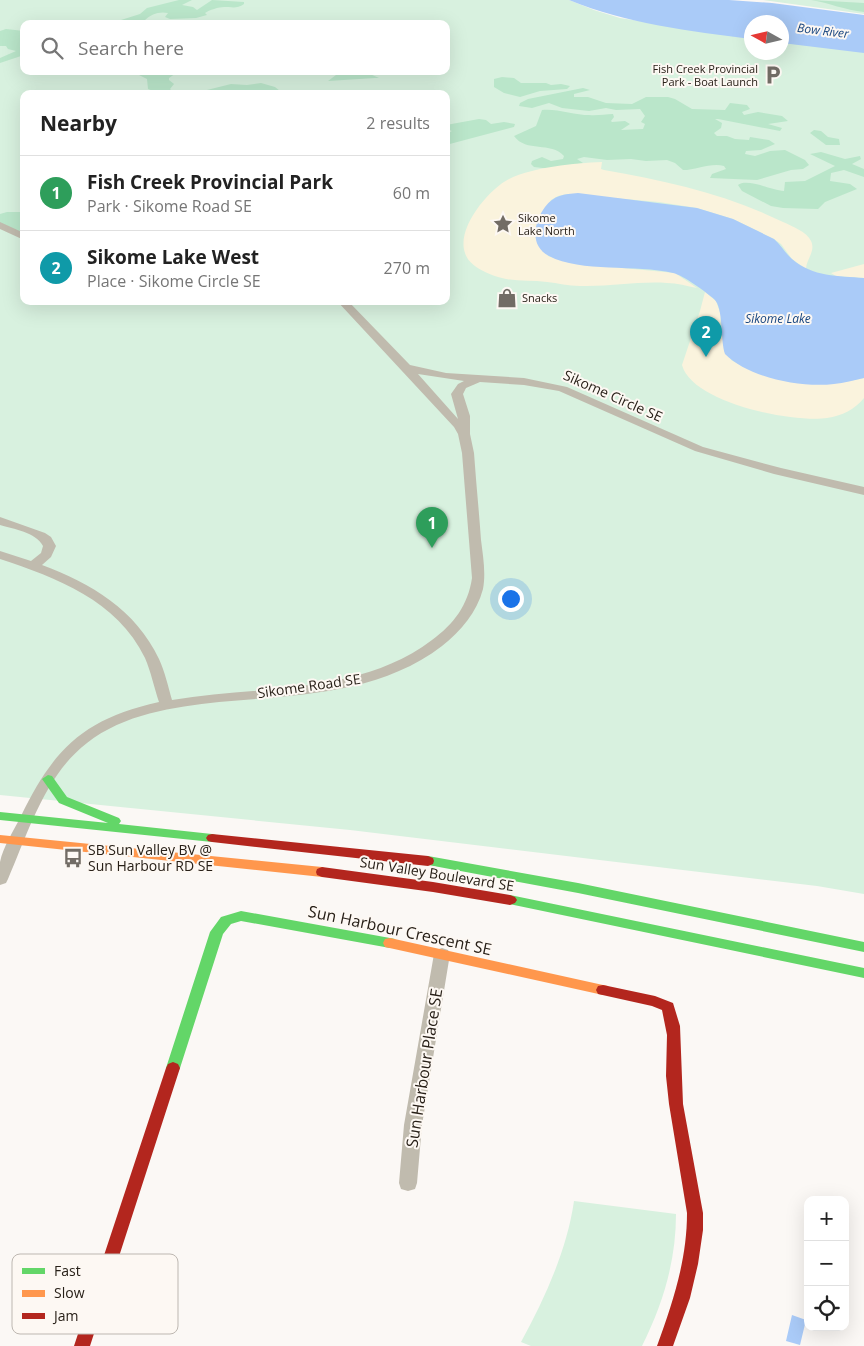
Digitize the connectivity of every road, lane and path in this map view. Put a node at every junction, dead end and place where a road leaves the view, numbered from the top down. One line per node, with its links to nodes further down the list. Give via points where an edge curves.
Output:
1 (0, 225): 2 (street)
2 (20, 235)
3 (346, 305): 4 (street)
4 (406, 368): 5 (street, Sikome Circle SE, via 442,377); 6 (street)
5 (487, 378): 6 (street, Sikome Road SE, via 468,382 458,391); 7 (street, Sikome Circle SE, via 548,384 699,449)
6 (464, 434): 11 (street, Sikome Road SE, via 477,583 468,611 444,638 402,665 357,680 317,688)
7 (864, 491)
8 (0, 521): 10 (street, via 48,540 49,552)
9 (0, 555): 10 (street)
10 (33, 566): 11 (street, via 95,594 127,620 152,658)
11 (167, 705): 12 (street, Sikome Road SE, via 125,716 98,729 68,751)
12 (48, 779): 14 (street, Sikome Road SE); 15 (main road, via 68,803)
13 (0, 816): 14 (main road, Sun Valley Boulevard SE)
14 (28, 819): 15 (main road, Sun Valley Boulevard SE); 17 (street, Sikome Road SE)
15 (145, 831): 19 (main road, Sun Valley Boulevard SE, via 418,859)
16 (0, 839): 17 (main road, Sun Valley Boulevard SE)
17 (18, 841): 18 (street, Sikome Road SE); 21 (main road, Sun Valley Boulevard SE, via 432,887)
18 (0, 879)
19 (864, 946)
20 (442, 954): 22 (street, Sun Harbour Place SE); 23 (main road, Sun Harbour Crescent SE, via 253,917 230,917 222,923); 26 (main road, Sun Harbour Crescent SE, via 655,1002 671,1011 674,1020 674,1085 695,1214 685,1291)
21 (864, 973)
22 (408, 1182)
23 (112, 1254)
24 (86, 1334): 25 (main road, Sun Harbour Crescent SE)
25 (82, 1346)
26 (665, 1346)

